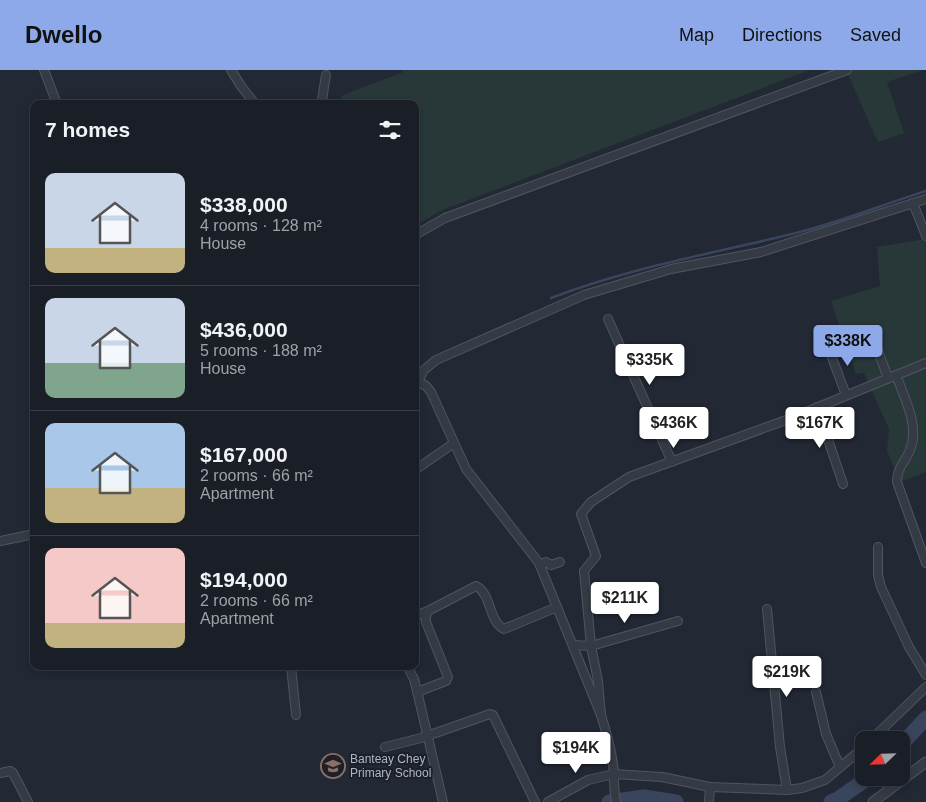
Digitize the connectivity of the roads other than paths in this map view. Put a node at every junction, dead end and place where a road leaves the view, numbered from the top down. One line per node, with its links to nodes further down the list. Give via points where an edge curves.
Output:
1 (44, 70): 5 (street)
2 (231, 70): 6 (street)
3 (847, 70): 10 (street, via 445,218)
4 (326, 75): 7 (street)
5 (55, 100)
6 (252, 100)
7 (322, 100)
8 (926, 199): 9 (street)
9 (913, 203): 11 (street); 17 (street, via 761,252 671,269 584,295 436,360)
10 (419, 233)
11 (926, 236)
12 (608, 319): 23 (street)
13 (871, 332): 18 (street)
14 (828, 347): 20 (street)
15 (926, 363): 16 (street)
16 (896, 375): 18 (street); 30 (street, via 914,436 910,453 898,470 897,482)
17 (419, 378)
18 (888, 378): 20 (street)
19 (419, 384): 22 (street, via 432,392)
20 (846, 396): 21 (street)
21 (818, 408): 23 (street); 25 (street)
22 (454, 443): 24 (street); 31 (street, via 466,469)
23 (672, 462): 38 (street, via 630,477 591,502 581,514 596,556 584,571)
24 (419, 467)
25 (843, 484)
26 (30, 535): 27 (street)
27 (0, 540)
28 (878, 547): 41 (street, via 881,587)
29 (560, 562): 31 (street)
30 (926, 563)
31 (540, 565): 32 (street)
32 (557, 607): 34 (street, via 504,630 496,623 484,594 476,586); 37 (street)
33 (767, 609): 55 (street)
34 (428, 611): 35 (street); 43 (street, via 426,622 448,677 446,681)
35 (419, 614)
36 (678, 621): 38 (street)
37 (573, 645): 38 (street); 46 (street)
38 (591, 646): 46 (street)
39 (291, 670): 45 (street)
40 (409, 670): 43 (street)
41 (926, 675)
42 (926, 687): 47 (street)
43 (417, 692): 48 (street)
44 (816, 692): 52 (street, via 826,734)
45 (296, 715)
46 (601, 715): 54 (street)
47 (880, 731)
48 (428, 736): 49 (street); 58 (street); 59 (street, via 493,715)
49 (385, 747)
50 (855, 754): 52 (street)
51 (926, 762): 62 (street)
52 (840, 767): 55 (street, via 825,780)
53 (0, 773): 57 (street, via 10,771 13,774)
54 (614, 774): 56 (street, via 662,777); 60 (street, via 588,780); 61 (street)
55 (787, 790): 56 (street)
56 (709, 795)
57 (28, 802)
58 (443, 802)
59 (535, 802)
60 (548, 802)
61 (616, 802)
62 (873, 802)

